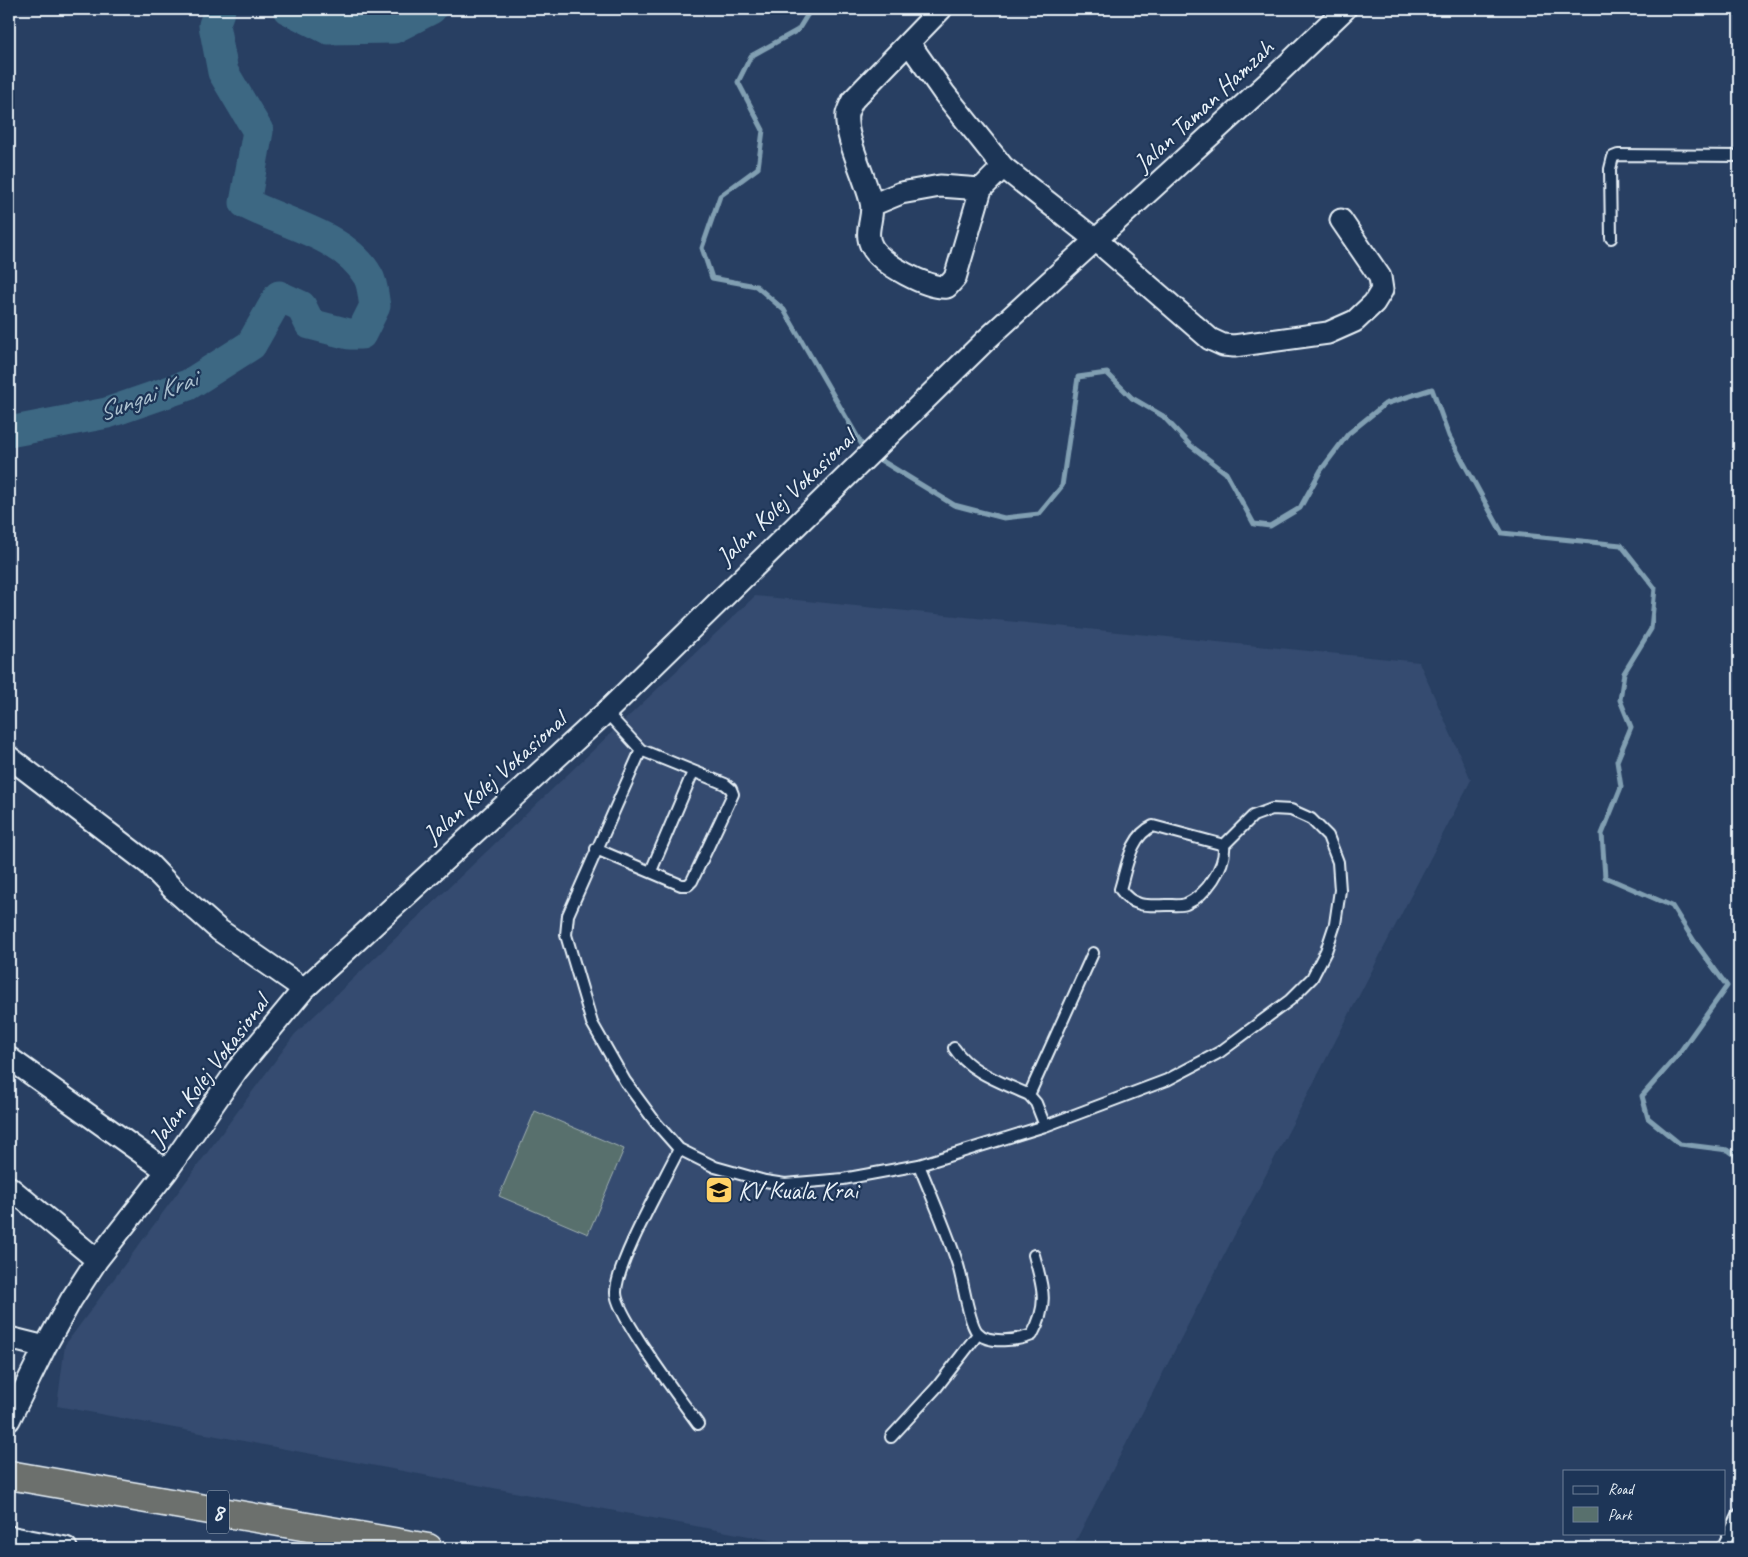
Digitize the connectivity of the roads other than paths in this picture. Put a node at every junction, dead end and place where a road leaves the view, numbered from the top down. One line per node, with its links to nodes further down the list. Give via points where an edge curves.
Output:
1 (940, 9): 3 (street)
2 (1345, 9): 10 (street, Jalan Taman Hamzah)
3 (909, 43): 5 (street); 7 (street, via 853,100 847,114 848,130)
4 (1739, 156): 9 (lane, via 1613,157 1610,169)
5 (1003, 167): 6 (street); 10 (street)
6 (981, 189): 7 (street, via 940,186 901,193); 7 (street, via 956,278 947,287 931,286 881,260 871,246 868,228)
7 (872, 205)
8 (1341, 220): 10 (street, via 1380,277 1382,290 1374,303 1355,321 1328,333 1234,346 1210,339)
9 (1611, 238)
10 (1097, 241): 11 (street, Jalan Kolej Vokasional, via 978,348)
11 (606, 712): 12 (lane); 19 (street, Jalan Kolej Vokasional)
12 (641, 750): 14 (lane); 16 (lane)
13 (9, 757): 19 (street, via 149,864 219,930)
14 (693, 772): 17 (lane); 17 (lane, via 725,784 732,794 688,885)
15 (1224, 845): 15 (lane, via 1153,826 1144,830 1136,840 1120,889 1126,898 1142,906 1186,905 1204,891 1220,868 1225,854); 23 (lane, via 1253,816 1272,809 1291,810 1311,819 1328,836 1338,862 1340,890 1335,924 1312,978 1290,1000 1220,1052 1167,1080)
16 (596, 849): 17 (lane); 24 (lane, via 568,915 566,935 570,956 592,1022 625,1081)
17 (651, 871)
18 (1092, 953): 22 (lane)
19 (304, 989): 26 (street, Jalan Kolej Vokasional, via 237,1070)
20 (954, 1048): 22 (lane, via 972,1067)
21 (9, 1058): 26 (street)
22 (1029, 1095): 23 (lane, via 1036,1103)
23 (1045, 1126): 25 (lane)
24 (679, 1149): 25 (lane, via 715,1167 785,1184 843,1179); 34 (lane, via 623,1266 616,1292 618,1305 630,1325)
25 (919, 1165): 30 (lane, via 957,1262)
26 (167, 1171): 29 (street, Jalan Kolej Vokasional)
27 (9, 1187): 29 (street)
28 (1034, 1255): 30 (lane, via 1044,1291 1040,1322 1032,1335 1020,1339 991,1339)
29 (97, 1260): 32 (street, Jalan Kolej Vokasional)
30 (978, 1334): 35 (lane, via 937,1387)
31 (9, 1338): 32 (street)
32 (45, 1347): 33 (street, Jalan Kolej Vokasional)
33 (9, 1420)
34 (698, 1424)
35 (891, 1437)
36 (9, 1475): 40 (highway, 8)
37 (1739, 1514): 41 (lane)
38 (9, 1537): 39 (street)
39 (66, 1548)
40 (428, 1548)
41 (1722, 1548)

